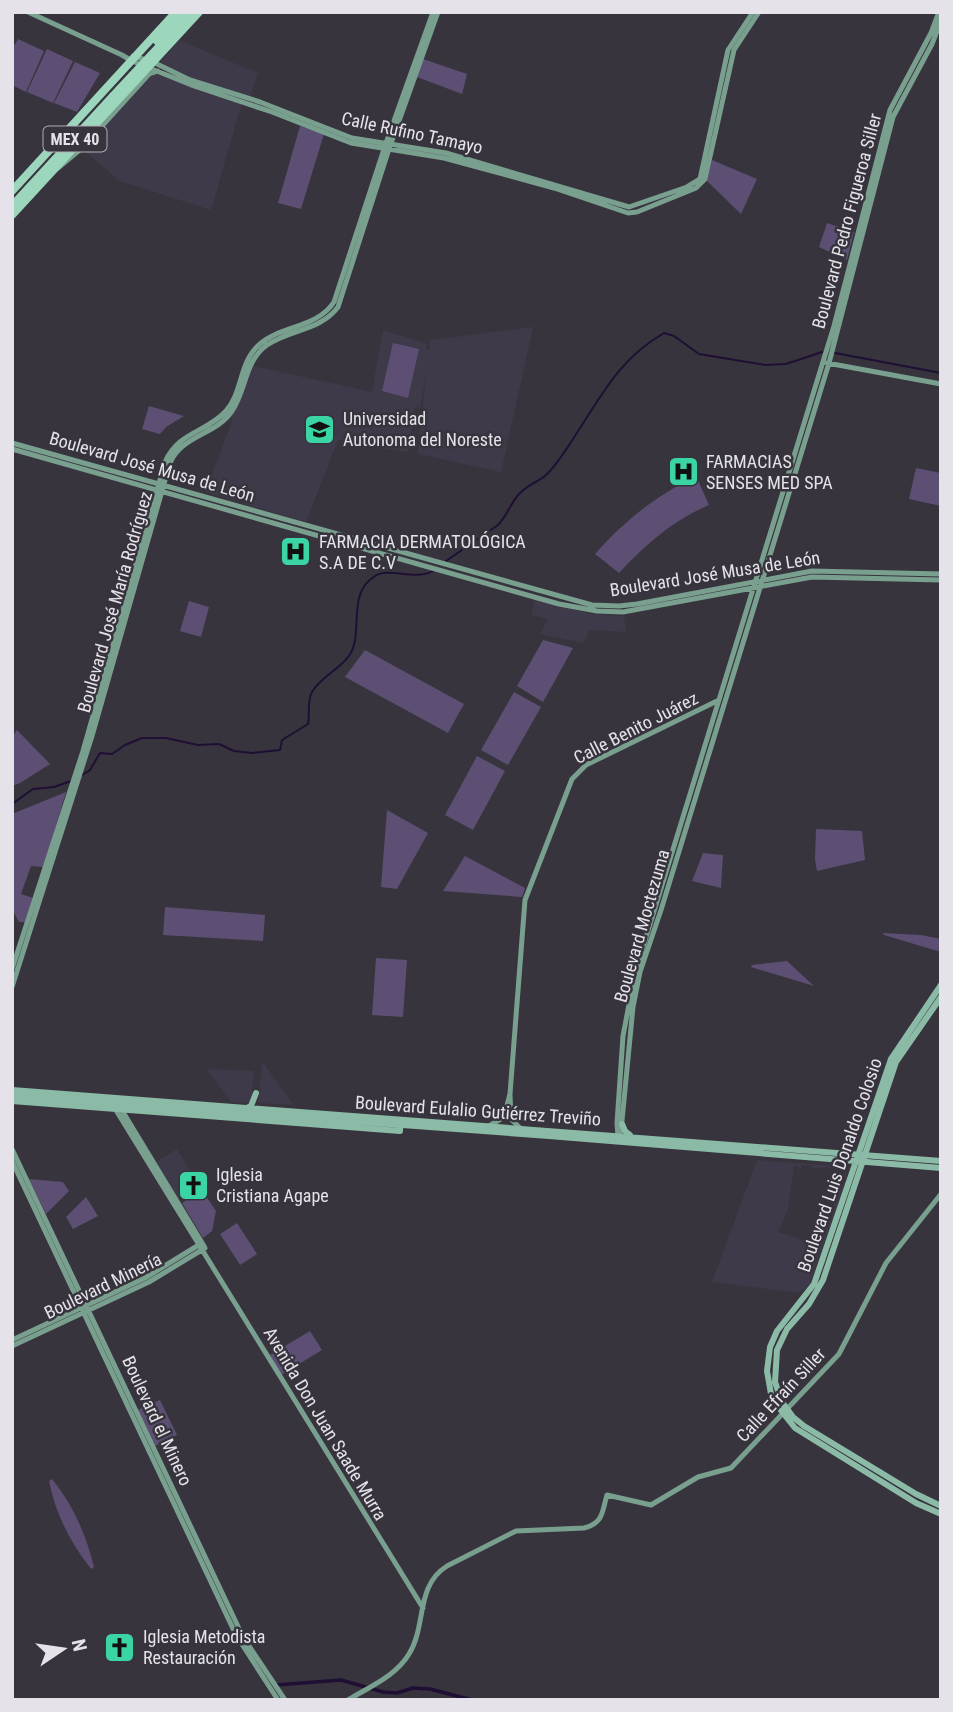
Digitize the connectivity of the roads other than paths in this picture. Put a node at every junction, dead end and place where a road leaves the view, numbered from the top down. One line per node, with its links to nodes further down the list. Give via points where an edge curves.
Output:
1 (28, 12): 14 (street)
2 (176, 12): 11 (highway)
3 (184, 12): 11 (highway, MEX 40)
4 (191, 12): 20 (highway, MEX 40, bridge)
5 (199, 12): 13 (highway)
6 (436, 12): 23 (street)
7 (753, 12): 26 (street, via 728,50)
8 (759, 12): 26 (street, via 734,50)
9 (939, 12): 32 (street, Boulevard Pedro Figueroa Siller, via 890,110)
10 (941, 21): 32 (street, Boulevard Pedro Figueroa Siller, via 893,117)
11 (154, 39): 12 (highway); 13 (highway, via 155,48); 20 (highway, MEX 40, bridge)
12 (144, 47): 14 (street); 15 (highway)
13 (167, 48): 16 (highway)
14 (122, 55): 15 (street)
15 (134, 59): 16 (street); 17 (highway)
16 (152, 65): 18 (street, Calle Rufino Tamayo); 19 (highway); 23 (street, Calle Rufino Tamayo, via 352,138)
17 (124, 69): 19 (highway, via 131,71); 21 (highway)
18 (161, 71): 23 (street, Calle Rufino Tamayo, via 351,143); 25 (street, via 149,74 82,148)
19 (136, 81): 25 (highway)
20 (112, 94): 22 (highway, MEX 40); 24 (highway, MEX 40)
21 (76, 122): 22 (highway); 27 (highway)
22 (73, 133): 28 (highway, MEX 40)
23 (388, 146): 26 (street, Calle Rufino Tamayo, via 637,212 696,188); 35 (street, Boulevard José María Rodríguez, via 339,297 321,316 256,347 228,409 175,445)
24 (58, 158): 29 (highway); 30 (highway, MEX 40)
25 (55, 169): 29 (highway)
26 (702, 180)
27 (12, 191)
28 (12, 198)
29 (27, 199): 31 (highway)
30 (12, 206)
31 (12, 215)
32 (826, 363): 33 (street); 38 (street, Boulevard Moctezuma)
33 (941, 384)
34 (13, 445): 35 (street, Boulevard José Musa de León)
35 (160, 486): 38 (street, Boulevard José Musa de León, via 600,606); 39 (street, Boulevard José Musa de León, via 559,604 608,612 639,610); 42 (street, Boulevard José María Rodríguez)
36 (941, 574): 38 (street, Boulevard José Musa de León, via 812,570)
37 (941, 580): 39 (street, Boulevard José Musa de León, via 818,576)
38 (758, 581): 39 (street, Boulevard Moctezuma)
39 (757, 588): 40 (street, Boulevard Moctezuma); 41 (street, Boulevard Moctezuma)
40 (726, 698): 41 (street, Calle Benito Juárez); 55 (street, Boulevard Moctezuma, via 640,972 629,1035)
41 (717, 701): 49 (street, Calle Benito Juárez, via 578,771 563,799 525,900); 59 (street, Boulevard Moctezuma, via 635,973 623,1036)
42 (73, 791): 43 (street, Boulevard José María Rodríguez); 45 (street, Boulevard José María Rodríguez)
43 (12, 969)
44 (941, 985): 66 (main road, Boulevard Luis Donaldo Colosio, via 891,1059)
45 (12, 987)
46 (941, 997): 62 (main road, Boulevard Luis Donaldo Colosio, via 897,1062)
47 (12, 1090): 51 (main road, Boulevard Eulalio Gutiérrez Treviño)
48 (256, 1093): 52 (main road)
49 (510, 1094): 57 (street, via 504,1117); 58 (street, via 510,1115)
50 (12, 1099): 51 (main road, Boulevard Eulalio Gutiérrez Treviño)
51 (115, 1104): 52 (main road, Boulevard Eulalio Gutiérrez Treviño); 54 (main road, Boulevard Eulalio Gutiérrez Treviño); 56 (main road, Boulevard Eulalio Gutiérrez Treviño, via 400,1130); 75 (street, Avenida Don Juan Saade Murra)
52 (247, 1108): 53 (main road, Boulevard Eulalio Gutiérrez Treviño)
53 (257, 1109): 54 (main road); 57 (main road, Boulevard Eulalio Gutiérrez Treviño)
54 (269, 1116): 56 (main road, Boulevard Eulalio Gutiérrez Treviño)
55 (622, 1124): 59 (street, Boulevard Moctezuma); 61 (main road)
56 (400, 1126): 60 (main road, Boulevard Eulalio Gutiérrez Treviño)
57 (489, 1126): 58 (main road, Boulevard Eulalio Gutiérrez Treviño)
58 (520, 1128): 59 (main road, Boulevard Eulalio Gutiérrez Treviño)
59 (618, 1136): 60 (main road); 61 (main road, Boulevard Eulalio Gutiérrez Treviño)
60 (596, 1139): 61 (main road, Boulevard Eulalio Gutiérrez Treviño)
61 (635, 1140): 64 (main road, Boulevard Eulalio Gutiérrez Treviño); 65 (main road, Boulevard Eulalio Gutiérrez Treviño)
62 (870, 1145): 66 (main road, Boulevard Luis Donaldo Colosio); 68 (main road)
63 (12, 1149): 77 (street, Boulevard el Minero)
64 (791, 1149): 65 (main road); 66 (main road, Boulevard Eulalio Gutiérrez Treviño)
65 (795, 1157): 67 (main road, Boulevard Eulalio Gutiérrez Treviño)
66 (862, 1158): 67 (main road, Boulevard Eulalio Gutiérrez Treviño); 68 (main road, Boulevard Eulalio Gutiérrez Treviño); 71 (main road, Boulevard Luis Donaldo Colosio); 72 (main road, Boulevard Luis Donaldo Colosio)
67 (834, 1159): 72 (main road, via 848,1168)
68 (879, 1160): 70 (main road, Boulevard Eulalio Gutiérrez Treviño); 71 (main road)
69 (12, 1161): 77 (street, Boulevard el Minero)
70 (940, 1163)
71 (857, 1181): 76 (main road, Boulevard Luis Donaldo Colosio)
72 (848, 1189): 74 (main road, Boulevard Luis Donaldo Colosio)
73 (941, 1194): 80 (street, Calle Efraín Siller, via 886,1263 842,1351)
74 (828, 1244): 76 (main road); 80 (main road, Boulevard Luis Donaldo Colosio, via 811,1290 780,1325 771,1348 768,1382)
75 (202, 1248): 77 (street, Boulevard Minería); 84 (street, Avenida Don Juan Saade Murra)
76 (823, 1280): 80 (main road, Boulevard Luis Donaldo Colosio, via 777,1350 775,1382)
77 (85, 1310): 78 (street, Boulevard Minería); 79 (street, Boulevard Minería); 86 (street, Boulevard el Minero, via 236,1635)
78 (12, 1340)
79 (12, 1346)
80 (784, 1412): 81 (main road, Boulevard Luis Donaldo Colosio); 82 (main road, Boulevard Luis Donaldo Colosio, via 804,1435); 83 (street, Calle Efraín Siller, via 731,1468 693,1479 651,1505 607,1495 602,1518 595,1525 514,1532 442,1569)
81 (941, 1506)
82 (941, 1514)
83 (427, 1590): 84 (street); 85 (street)
84 (412, 1593): 85 (street, Avenida Don Juan Saade Murra)
85 (423, 1609): 87 (street, via 408,1657)
86 (273, 1686): 88 (street, Boulevard el Minero); 89 (street, Boulevard el Minero)
87 (368, 1690): 90 (street); 91 (street)
88 (278, 1700)
89 (285, 1700)
90 (348, 1700)
91 (356, 1700)

